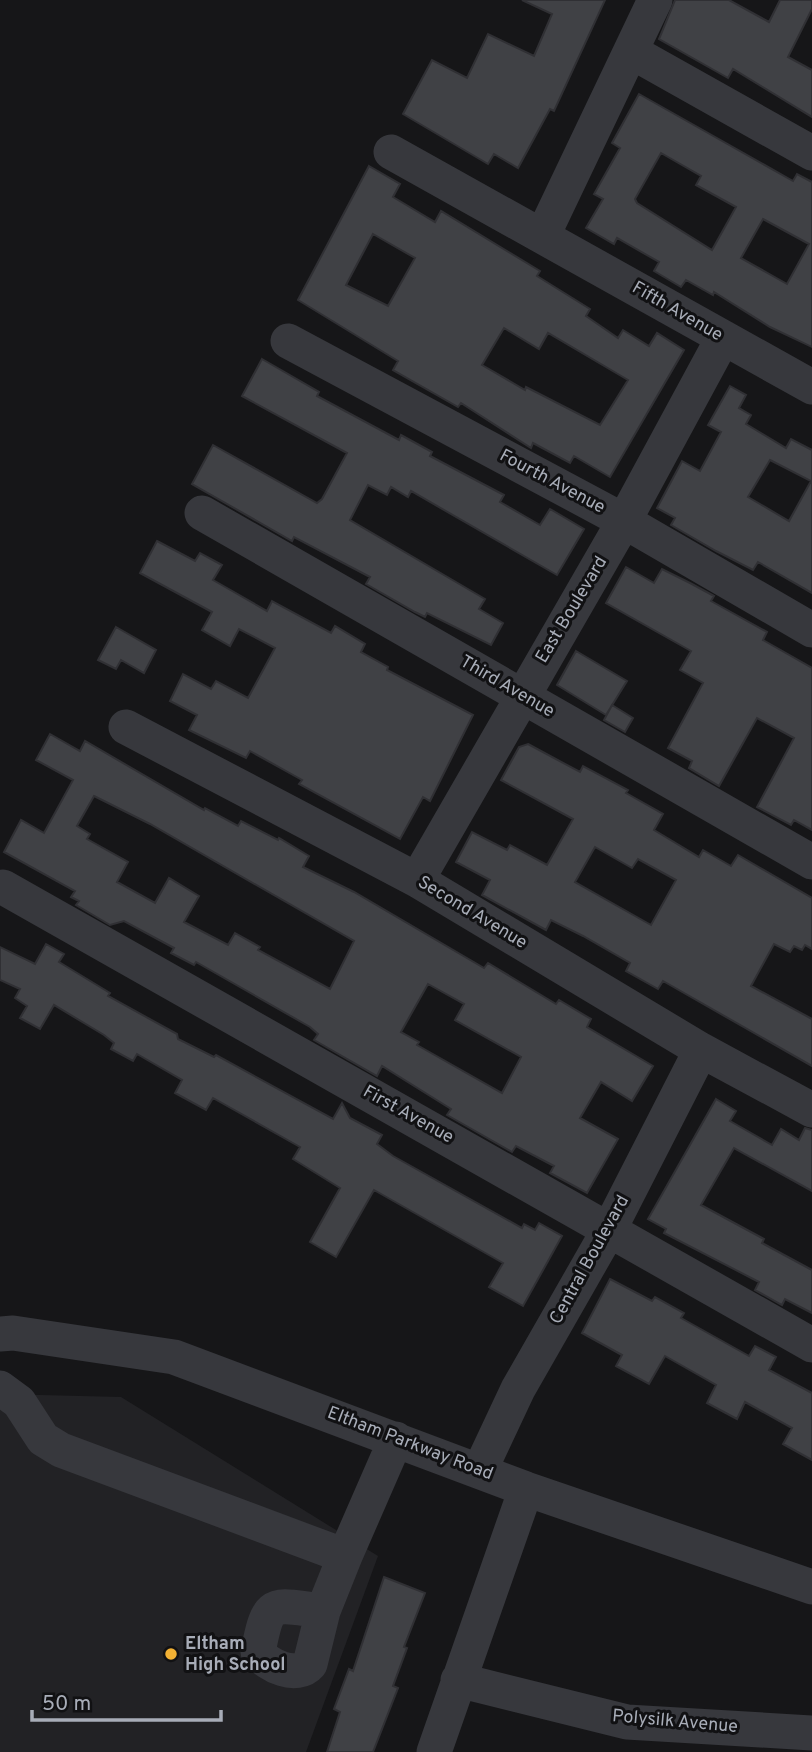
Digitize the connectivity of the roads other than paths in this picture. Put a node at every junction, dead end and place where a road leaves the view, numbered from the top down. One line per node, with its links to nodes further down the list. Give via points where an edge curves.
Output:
1 (655, 0): 2 (street)
2 (632, 52): 4 (street); 5 (street)
3 (391, 152): 5 (street, Fifth Avenue)
4 (812, 153)
5 (543, 235): 6 (street, Fifth Avenue)
6 (723, 338): 8 (street, Fifth Avenue); 10 (street, East Boulevard)
7 (288, 341): 10 (street, Fourth Avenue)
8 (812, 387)
9 (202, 513): 12 (street, Third Avenue)
10 (624, 522): 11 (street, Fourth Avenue); 12 (street, East Boulevard)
11 (812, 630)
12 (522, 696): 14 (street, Third Avenue); 15 (street, East Boulevard)
13 (126, 727): 15 (street, Second Avenue)
14 (812, 862)
15 (417, 880): 17 (street, Second Avenue)
16 (3, 887): 19 (street, First Avenue)
17 (701, 1050): 18 (street, Second Avenue); 19 (street, Central Boulevard)
18 (812, 1110)
19 (610, 1228): 21 (street, First Avenue); 24 (street, Central Boulevard, via 518,1389)
20 (0, 1334): 23 (street, Eltham Parkway Road, via 174,1357)
21 (812, 1345)
22 (0, 1388): 26 (street, via 19,1402 43,1439 61,1450)
23 (396, 1439): 24 (street, Eltham Parkway Road); 26 (street)
24 (480, 1470): 25 (street, Eltham Parkway Road)
25 (526, 1489): 27 (street, Eltham Parkway Road); 29 (street)
26 (345, 1556): 28 (street)
27 (812, 1587)
28 (323, 1611)
29 (458, 1680): 30 (street, Polysilk Avenue, via 627,1722); 31 (street)
30 (812, 1732)
31 (434, 1752)

